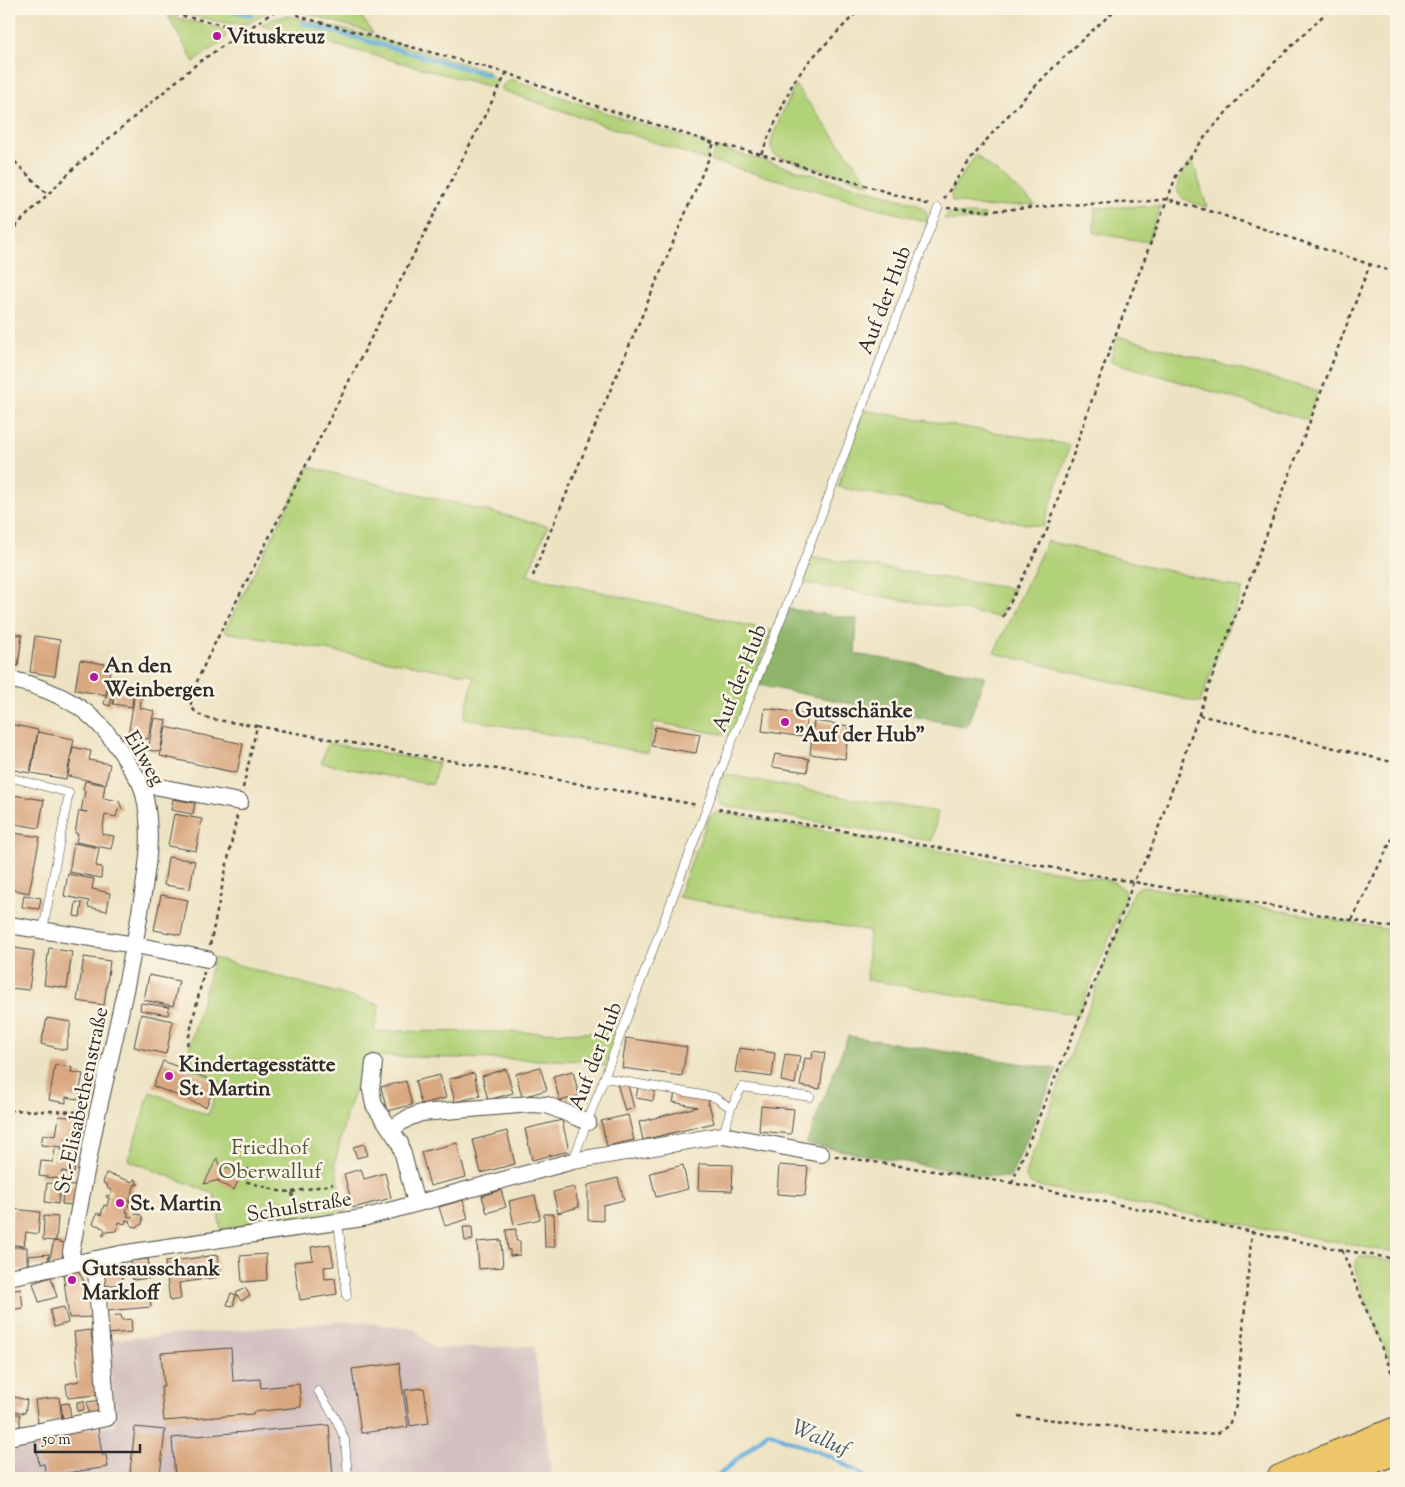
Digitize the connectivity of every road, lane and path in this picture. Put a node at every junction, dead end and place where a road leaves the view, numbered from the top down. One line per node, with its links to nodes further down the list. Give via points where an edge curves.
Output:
1 (151, 9): 7 (path)
2 (278, 9): 7 (path)
3 (291, 9): 8 (path, via 301,17 334,27)
4 (860, 9): 10 (path, via 809,61 793,83)
5 (1117, 9): 14 (path, via 1044,77 989,135 958,175)
6 (1330, 9): 13 (path, via 1245,91 1208,133 1177,174)
7 (246, 30): 12 (path, via 199,62)
8 (506, 73): 9 (path, via 587,103); 22 (path, via 192,695 191,704 202,717)
9 (714, 143): 10 (path); 18 (path)
10 (761, 154): 14 (path)
11 (9, 156): 12 (path)
12 (47, 194): 15 (path)
13 (1167, 199): 14 (path, via 991,211); 16 (path, via 1216,212); 19 (path, via 1104,365 1048,528)
14 (938, 208): 28 (lane, Auf der Hub)
15 (9, 233)
16 (1370, 264): 17 (path); 21 (path)
17 (1396, 273)
18 (533, 576)
19 (1003, 617)
20 (9, 679): 25 (street, Eilweg, via 54,694 79,708 102,728 123,754)
21 (1198, 715): 23 (path); 29 (path, via 1149,854)
22 (257, 726): 26 (path); 28 (path)
23 (1396, 763)
24 (9, 777): 33 (lane, via 69,793)
25 (142, 788): 26 (street, via 154,786); 34 (street, Eilweg, via 150,835)
26 (240, 802): 35 (path)
27 (1396, 803): 30 (path, via 1392,839)
28 (708, 807): 29 (path); 38 (lane, Auf der Hub)
29 (1133, 882): 30 (path); 49 (path)
30 (1352, 920): 32 (path)
31 (9, 925): 33 (street)
32 (1396, 928)
33 (43, 930): 34 (street)
34 (134, 945): 35 (street); 42 (street, St.-Elisabethenstraße)
35 (207, 959): 36 (path)
36 (187, 1045)
37 (374, 1063): 44 (street, via 371,1090 374,1105)
38 (605, 1078): 40 (lane, via 714,1097); 43 (lane, Auf der Hub)
39 (810, 1098): 40 (lane, via 742,1087)
40 (731, 1108): 45 (lane)
41 (9, 1110): 42 (path)
42 (98, 1113): 59 (street, St.-Elisabethenstraße, via 71,1252)
43 (588, 1122): 44 (street, via 547,1105 531,1104 421,1113); 47 (lane, Auf der Hub)
44 (391, 1128): 52 (street, via 400,1143)
45 (723, 1135): 46 (street, Schulstraße); 47 (street, Schulstraße)
46 (821, 1154): 49 (path)
47 (573, 1161): 52 (street, Schulstraße)
48 (248, 1168): 51 (path, via 244,1181)
49 (1012, 1183): 55 (path)
50 (333, 1184): 51 (path)
51 (292, 1192): 53 (path)
52 (416, 1203): 54 (street, Schulstraße)
53 (296, 1217)
54 (338, 1222): 57 (street, Schulstraße); 61 (lane)
55 (1252, 1231): 56 (path); 64 (path, via 1236,1406 1229,1425 1218,1433 1191,1435)
56 (1342, 1250): 58 (path); 62 (path)
57 (95, 1259): 59 (street, Schulstraße); 66 (street, via 107,1418)
58 (1396, 1259)
59 (74, 1263): 60 (street, Schulstraße)
60 (9, 1277)
61 (347, 1296)
62 (1396, 1383)
63 (318, 1390): 68 (lane, via 345,1440)
64 (1018, 1416)
65 (1396, 1430): 69 (highway)
66 (9, 1437)
67 (1396, 1451): 70 (highway)
68 (348, 1478)
69 (1280, 1478)
70 (1329, 1478)

